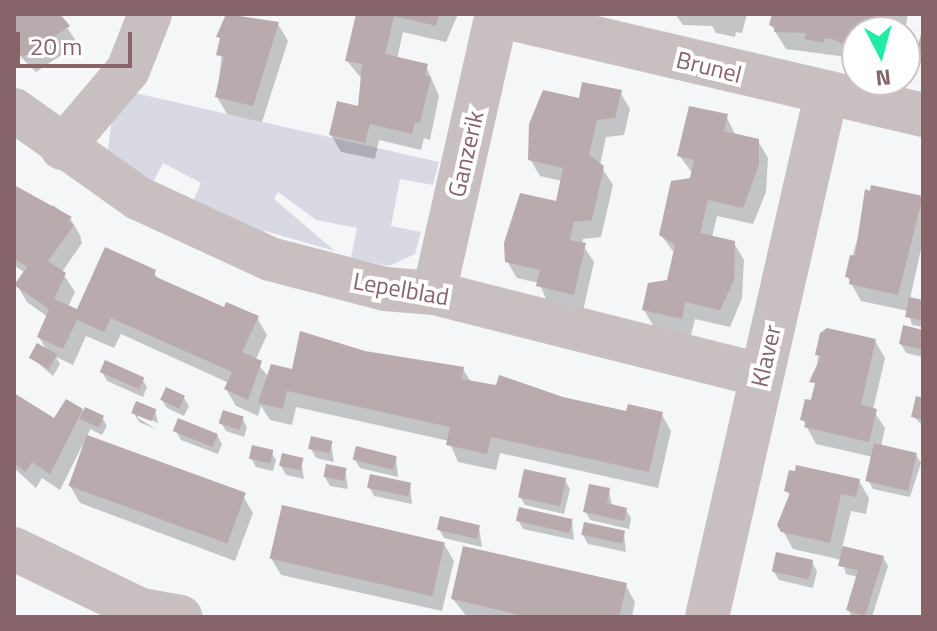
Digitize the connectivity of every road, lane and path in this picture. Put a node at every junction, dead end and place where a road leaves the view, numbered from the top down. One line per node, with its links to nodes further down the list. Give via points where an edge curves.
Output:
1 (150, 14): 6 (street, via 128,70)
2 (497, 14): 3 (street, Brunel); 7 (street, Ganzerik)
3 (826, 95): 5 (street, Brunel); 8 (street, Klaver)
4 (14, 110): 6 (street, Lepelblad)
5 (923, 115)
6 (62, 148): 7 (street, Lepelblad, via 178,220 270,259 385,289)
7 (434, 293): 8 (street, Lepelblad)
8 (761, 375): 11 (street, Klaver)
9 (14, 549): 10 (street)
10 (153, 615)
11 (707, 617)

